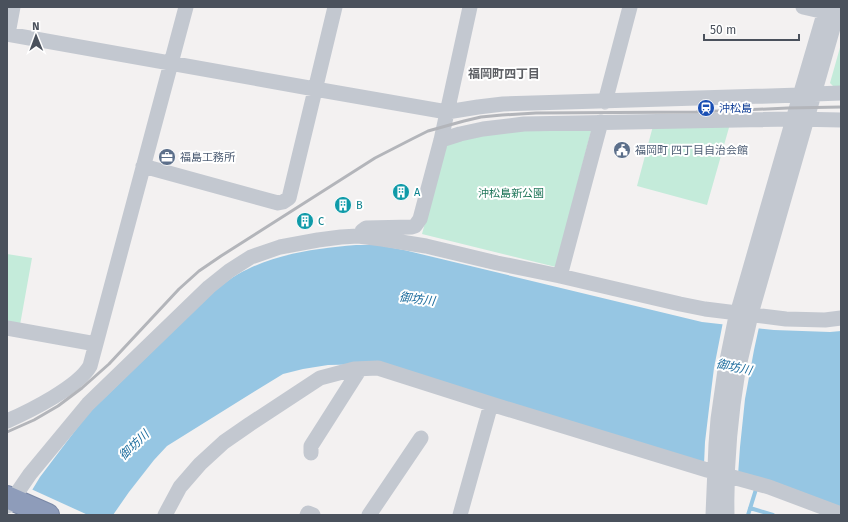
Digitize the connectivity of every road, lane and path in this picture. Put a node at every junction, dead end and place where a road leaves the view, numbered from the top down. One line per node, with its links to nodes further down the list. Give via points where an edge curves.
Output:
1 (13, 7): 8 (street)
2 (186, 7): 9 (street)
3 (335, 7): 10 (street)
4 (470, 7): 14 (street)
5 (630, 7): 13 (street)
6 (803, 7): 7 (street)
7 (830, 9): 12 (street)
8 (7, 34): 9 (street)
9 (171, 63): 10 (street); 19 (street)
10 (315, 89): 14 (street); 19 (street, via 289,198 284,202)
11 (841, 93): 12 (street)
12 (807, 94): 13 (street); 15 (street)
13 (605, 102): 14 (street, via 503,104)
14 (447, 112): 18 (street)
15 (800, 119): 16 (street); 17 (street); 22 (street)
16 (841, 120)
17 (601, 122): 18 (street, via 506,126); 21 (street)
18 (441, 140): 20 (street, via 416,226 366,228)
19 (143, 166): 25 (street)
20 (358, 236): 21 (street, via 426,246); 32 (street, via 280,247 251,257 209,286 88,404 30,474)
21 (560, 276): 22 (street)
22 (743, 318): 23 (street); 31 (street, via 743,347 734,396 729,446)
23 (841, 318)
24 (7, 328): 25 (street)
25 (96, 344): 28 (street, via 87,371 70,386)
26 (360, 369): 27 (street, via 378,368); 30 (street, via 311,446); 35 (street, via 320,378 224,442 180,487)
27 (491, 404): 31 (street); 39 (street)
28 (7, 421)
29 (421, 438): 38 (street)
30 (311, 454)
31 (721, 472): 33 (street); 40 (street); 41 (street)
32 (11, 506): 34 (highway)
33 (841, 514)
34 (48, 515)
35 (164, 515)
36 (307, 515): 37 (street)
37 (313, 515)
38 (369, 515)
39 (460, 515)
40 (713, 515)
41 (727, 515)

